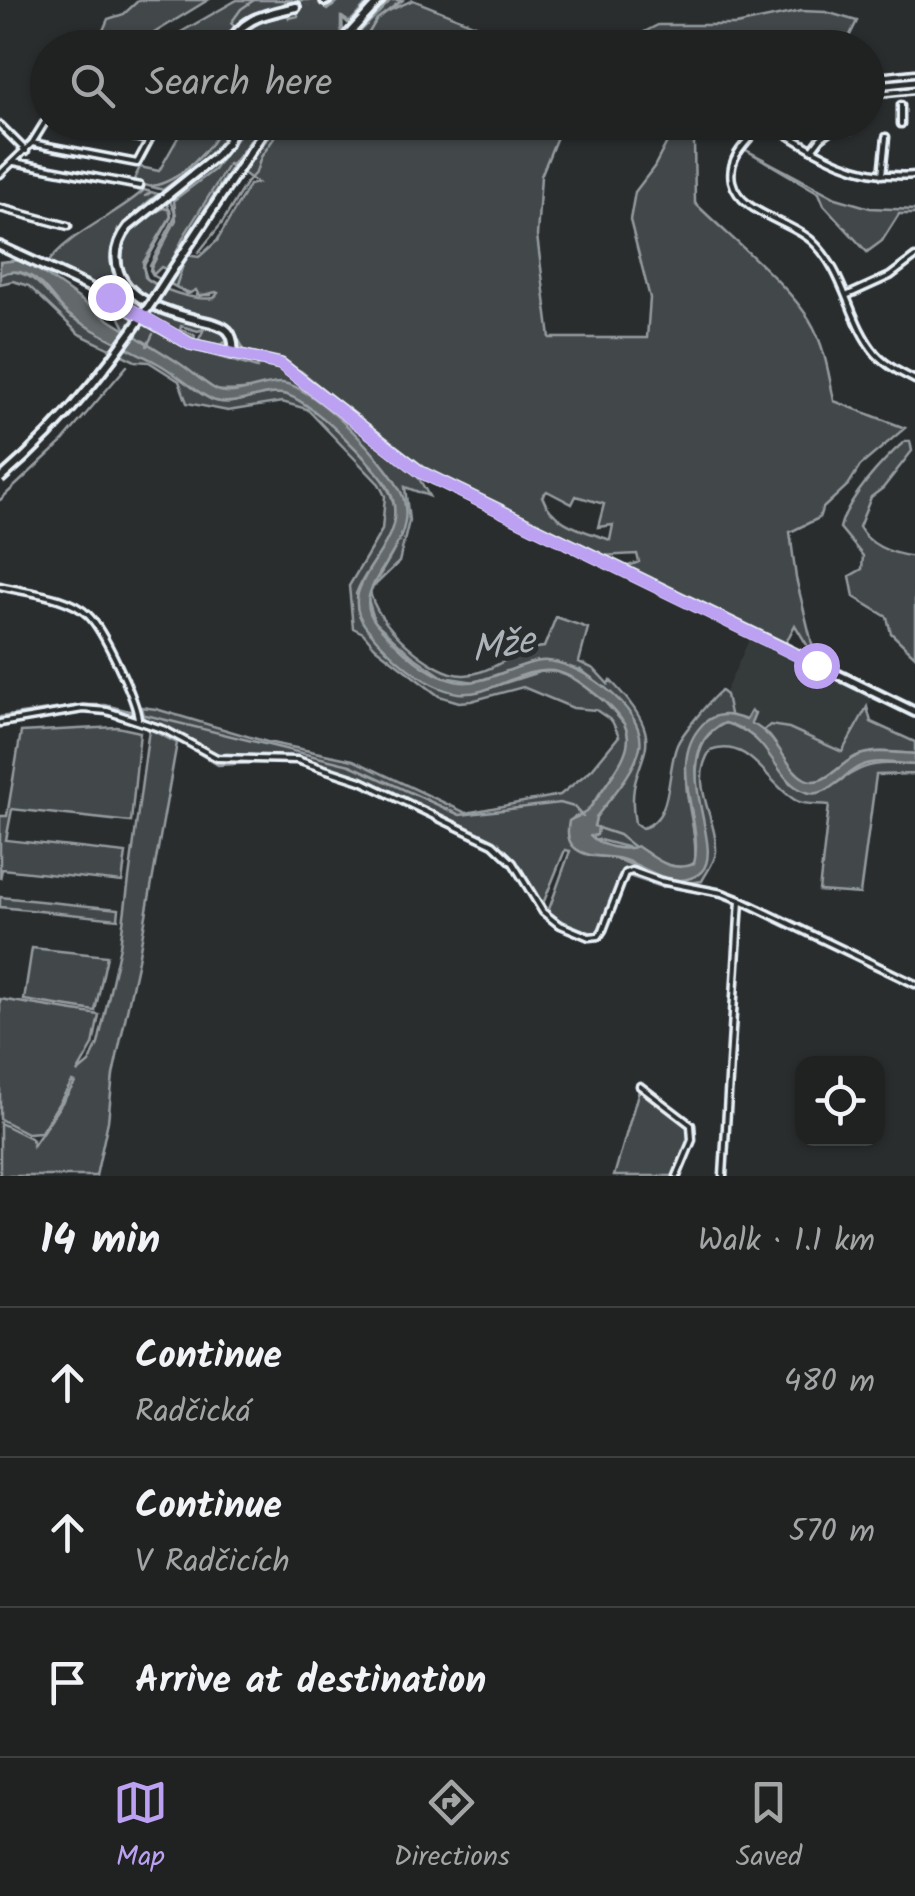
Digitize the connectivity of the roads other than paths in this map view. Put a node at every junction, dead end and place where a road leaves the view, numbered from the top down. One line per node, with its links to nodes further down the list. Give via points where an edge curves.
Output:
1 (380, 0): 4 (street)
2 (296, 8): 3 (street)
3 (238, 30)
4 (352, 30)
5 (915, 73): 6 (street)
6 (885, 76)
7 (915, 90): 8 (street)
8 (885, 93)
9 (902, 105): 10 (street)
10 (903, 116): 11 (street); 12 (street)
11 (913, 117)
12 (901, 124)
13 (0, 125): 24 (street)
14 (886, 137): 27 (street)
15 (34, 140): 22 (street)
16 (150, 140): 22 (street, via 136,163)
17 (229, 140): 35 (street, via 128,227 116,256 134,294 224,328)
18 (258, 140): 37 (street, bridge, via 124,344 88,391)
19 (750, 140): 34 (street, via 735,157 737,194 813,242)
20 (796, 140): 23 (street)
21 (820, 140): 23 (street)
22 (32, 143): 24 (street)
23 (812, 150): 27 (street)
24 (26, 151): 25 (street)
25 (14, 162): 26 (street); 29 (street)
26 (0, 174)
27 (882, 175): 28 (street)
28 (915, 175)
29 (140, 186)
30 (0, 208): 31 (street)
31 (68, 226)
32 (0, 246): 35 (street, via 190,344)
33 (915, 257): 34 (street)
34 (848, 295): 36 (street, via 875,352)
35 (233, 354): 39 (street, via 293,370 420,472)
36 (915, 380)
37 (0, 480)
38 (0, 586): 40 (street, via 89,615 132,690)
39 (915, 712)
40 (137, 714): 41 (street, via 83,710); 42 (street, via 217,758 297,760 374,786 493,844 543,912 589,937 604,930 628,871)
41 (0, 723)
42 (740, 900): 43 (street); 46 (street)
43 (915, 984)
44 (640, 1086): 45 (street, via 691,1124 692,1140)
45 (677, 1176)
46 (722, 1176)

